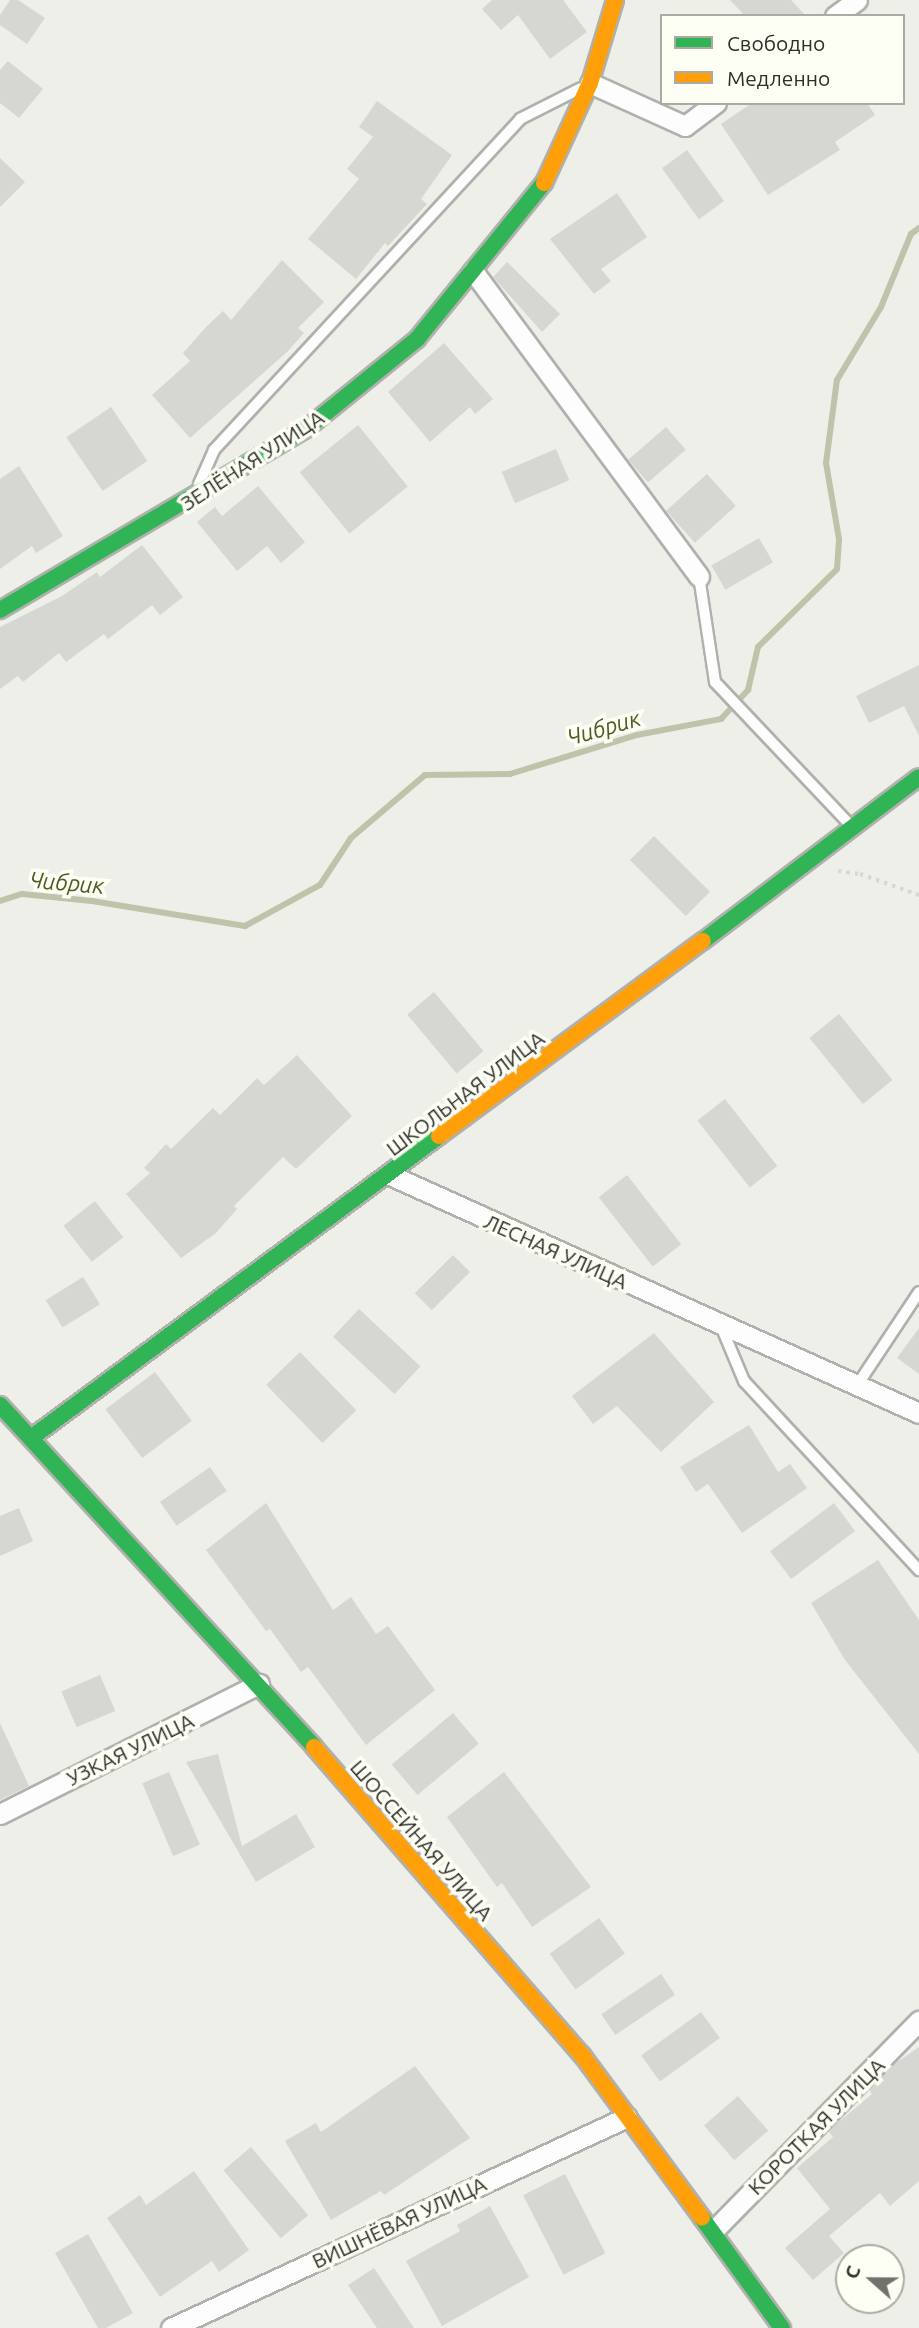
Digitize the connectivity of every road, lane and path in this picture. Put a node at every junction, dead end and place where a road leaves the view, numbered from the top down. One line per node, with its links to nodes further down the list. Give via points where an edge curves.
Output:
1 (857, 0): 3 (street)
2 (610, 3): 4 (street, ЗЕЛЁНАЯ УЛИЦА)
3 (838, 14)
4 (590, 83): 5 (street, via 685,126); 6 (street, ЗЕЛЁНАЯ УЛИЦА, via 540,191); 7 (lane, via 520,119 214,450)
5 (713, 105)
6 (474, 271): 7 (street, ЗЕЛЁНАЯ УЛИЦА, via 417,339 306,429); 8 (street)
7 (191, 499): 9 (street, ЗЕЛЁНАЯ УЛИЦА)
8 (699, 576): 11 (lane, via 715,682)
9 (0, 610)
10 (919, 777): 11 (street, ШКОЛЬНАЯ УЛИЦА)
11 (852, 827): 12 (street, ШКОЛЬНАЯ УЛИЦА)
12 (802, 868): 13 (path, via 860,874); 14 (street, ШКОЛЬНАЯ УЛИЦА)
13 (919, 895)
14 (390, 1175): 16 (street, ЛЕСНАЯ УЛИЦА); 20 (street, ШКОЛЬНАЯ УЛИЦА)
15 (919, 1292): 17 (lane)
16 (721, 1326): 17 (street, ЛЕСНАЯ УЛИЦА); 21 (lane, via 744,1381)
17 (856, 1387): 19 (street, ЛЕСНАЯ УЛИЦА)
18 (0, 1405): 20 (street, ШОССЕЙНАЯ УЛИЦА)
19 (919, 1413)
20 (31, 1438): 22 (street, ШОССЕЙНАЯ УЛИЦА)
21 (919, 1570)
22 (259, 1685): 23 (street, УЗКАЯ УЛИЦА); 25 (street, ШОССЕЙНАЯ УЛИЦА, via 582,2055)
23 (0, 1814)
24 (919, 2021): 26 (street, КОРОТКАЯ УЛИЦА)
25 (627, 2117): 26 (street, ШОССЕЙНАЯ УЛИЦА); 28 (street, ВИШНЁВАЯ УЛИЦА)
26 (714, 2230): 27 (street, ШОССЕЙНАЯ УЛИЦА)
27 (776, 2326)
28 (171, 2328)

